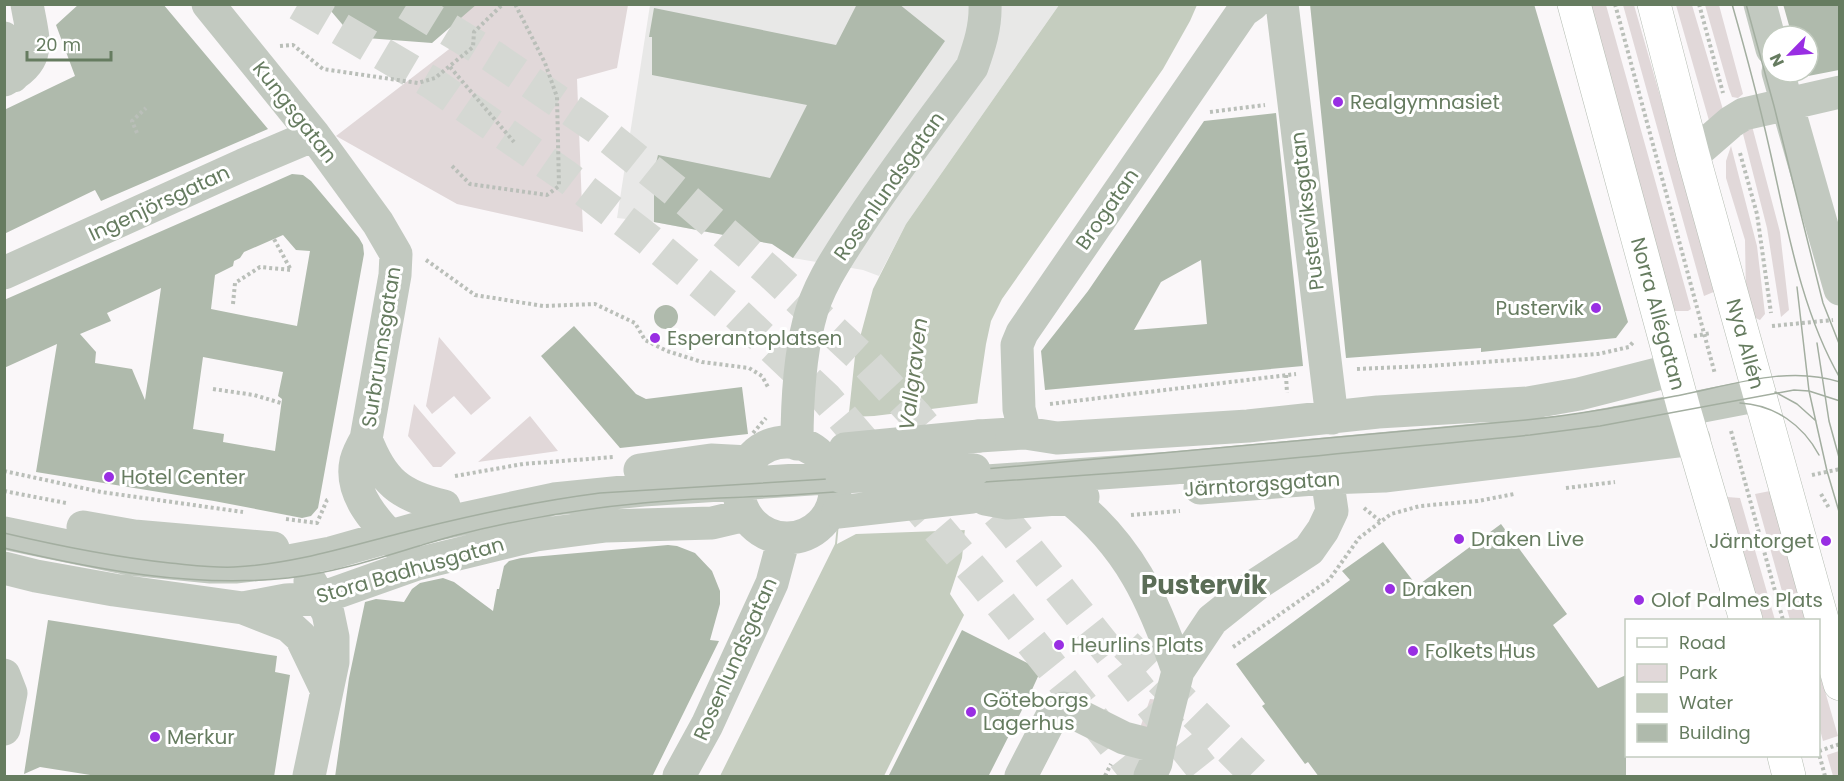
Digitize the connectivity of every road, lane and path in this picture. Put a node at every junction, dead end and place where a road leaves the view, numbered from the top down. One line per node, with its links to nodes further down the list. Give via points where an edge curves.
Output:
1 (27, 4): 17 (street, via 35,47 28,64)
2 (208, 4): 15 (street, Kungsgatan)
3 (503, 4): 16 (path, via 474,32 473,46)
4 (515, 4): 29 (path, via 545,63 557,97 559,186 548,195 470,184)
5 (985, 4): 54 (street, Rosenlundsgatan, via 981,43 972,67 871,206 837,259 809,320)
6 (1253, 4): 48 (street, Brogatan, via 1243,11 1022,333 1017,345 1019,410)
7 (1282, 4): 40 (street, Pusterviksgatan)
8 (1574, 4): 47 (main road, Norra Allégatan)
9 (1614, 4): 39 (path)
10 (1653, 4): 28 (main road, Nya Allén)
11 (1699, 4): 24 (path)
12 (1760, 4): 13 (street)
13 (1765, 24)
14 (4, 38): 17 (street)
15 (243, 46): 16 (path, via 293,45 323,69 418,83 435,78); 26 (street, Kungsgatan)
16 (450, 67): 27 (path)
17 (9, 78)
18 (1781, 84): 20 (street)
19 (1839, 92): 20 (street)
20 (1787, 103): 24 (street, via 1744,114); 34 (street)
21 (1270, 104): 23 (path)
22 (146, 108): 25 (path, via 132,121)
23 (1199, 114)
24 (1731, 122): 28 (street); 37 (path, via 1756,214)
25 (137, 133)
26 (314, 135): 30 (street, Kungsgatan); 33 (street, Ingenjörsgatan)
27 (514, 142)
28 (1693, 155): 41 (main road, Nya Allén)
29 (452, 166)
30 (378, 223): 49 (street, Surbrunnsgatan, via 396,254 395,275)
31 (274, 239): 35 (path, via 291,270 260,267 235,283)
32 (418, 254): 43 (path, via 475,295 543,306 595,304 635,323 645,340 667,351 702,363 748,368 762,376)
33 (4, 273)
34 (1839, 289)
35 (233, 304)
36 (1839, 320): 38 (path)
37 (1773, 325)
38 (1789, 325)
39 (1705, 334): 44 (path); 47 (path)
40 (1326, 371): 46 (path); 47 (path, via 1598,354 1629,347 1635,340); 50 (street, Pusterviksgatan)
41 (1757, 387): 44 (street); 78 (main road, Nya Allén)
42 (213, 389): 45 (path)
43 (769, 393)
44 (1721, 395): 47 (street); 52 (path)
45 (281, 403)
46 (1060, 403)
47 (1683, 404): 50 (street, Järntorgsgatan, via 1579,394 1528,403 1378,412); 50 (street, Järntorgsgatan, via 1384,476); 52 (path); 73 (main road, Norra Allégatan)
48 (1025, 433): 50 (street, Järntorgsgatan, via 1057,438 1248,426); 54 (street, Järntorgsgatan, bridge, via 979,436)
49 (366, 439): 59 (street, Surbrunnsgatan, via 375,462 391,482 419,500); 67 (street, Surbrunnsgatan, via 358,454 355,475 359,493)
50 (1325, 442): 57 (street); 61 (street, Järntorgsgatan); 75 (street, Pusterviksgatan, via 1332,511 1323,530 1309,550 1212,620)
51 (615, 457): 59 (path, via 523,464)
52 (1740, 462): 74 (path)
53 (4, 471): 63 (path, via 101,492)
54 (827, 472): 55 (street); 55 (street, via 775,444); 55 (path, via 770,413 741,443); 57 (street, Järntorgsgatan, bridge); 66 (street, via 820,524 798,537)
55 (747, 481): 59 (street, Stora Badhusgatan, via 711,460 556,483); 66 (street, via 758,529); 67 (street, via 554,499 458,519)
56 (1620, 481): 58 (path)
57 (972, 483): 61 (street, Järntorgsgatan, via 1007,503)
58 (1555, 489)
59 (445, 492): 67 (street, Stora Badhusgatan)
60 (1522, 492): 75 (path, via 1494,499 1420,506 1391,514 1359,538 1329,580 1232,647)
61 (1069, 498): 76 (street, via 1094,518 1128,560 1164,631)
62 (4, 512): 69 (street, Stora Badhusgatan)
63 (250, 513)
64 (317, 523): 69 (path)
65 (4, 533): 69 (street, via 130,559 200,566 235,567)
66 (784, 538): 87 (street, Rosenlundsgatan, via 772,583)
67 (396, 543): 69 (street, Stora Badhusgatan); 69 (street, Stora Badhusgatan, via 325,536)
68 (4, 548): 71 (street, via 90,567)
69 (294, 560): 71 (street, via 234,582); 72 (street, Stora Badhusgatan, via 286,600); 79 (street, via 328,614 333,662)
70 (4, 568): 71 (street, Stora Badhusgatan, via 36,576)
71 (155, 587): 72 (street, Stora Badhusgatan)
72 (243, 608): 79 (street, via 289,626 302,637)
73 (1745, 619)
74 (1782, 619)
75 (1203, 636): 76 (street, Pusterviksgatan)
76 (1178, 671): 85 (street)
77 (4, 675): 80 (street, via 11,693)
78 (1839, 684)
79 (326, 689): 86 (street)
80 (4, 729)
81 (1839, 744): 82 (path)
82 (1820, 751)
83 (1820, 755): 90 (path)
84 (1784, 757): 89 (main road)
85 (1155, 762): 88 (street, via 1124,738 1064,708 1053,714)
86 (309, 777)
87 (679, 777)
88 (1022, 777)
89 (1790, 777)
90 (1826, 777)

